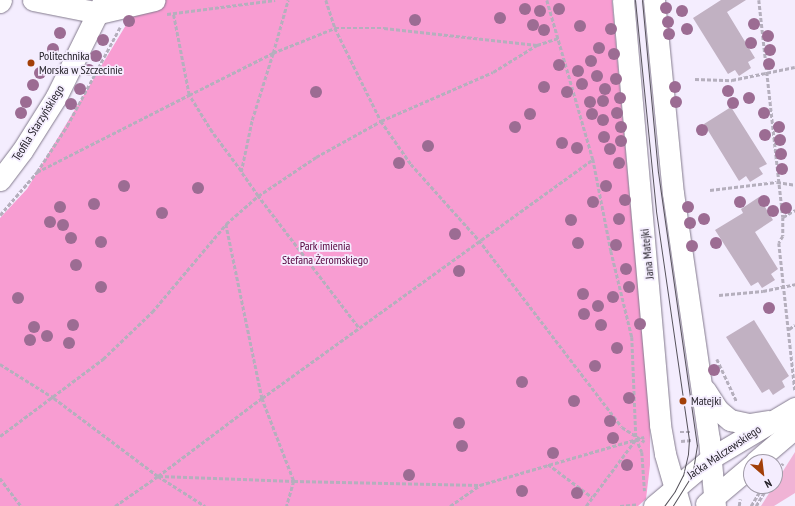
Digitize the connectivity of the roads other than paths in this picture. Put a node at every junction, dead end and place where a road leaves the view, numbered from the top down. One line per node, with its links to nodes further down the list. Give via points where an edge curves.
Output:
1 (33, 0): 4 (street)
2 (623, 0): 13 (street, Jana Matejki, via 650,285 656,382 663,443)
3 (654, 0): 7 (street, via 673,193)
4 (101, 6): 5 (street); 6 (street, Teofila Starzyńskiego, via 53,103)
5 (160, 7)
6 (0, 180)
7 (700, 378): 8 (street, Jacka Malczewskiego, via 710,400 730,420 756,423); 11 (street)
8 (786, 412): 11 (street, Jacka Malczewskiego)
9 (795, 428): 10 (street, Jacka Malczewskiego)
10 (764, 454)
11 (711, 458): 13 (street, Jacka Malczewskiego); 15 (street)
12 (743, 473): 15 (street)
13 (677, 497): 14 (street, Jacka Malczewskiego)
14 (644, 502)
15 (711, 503)

